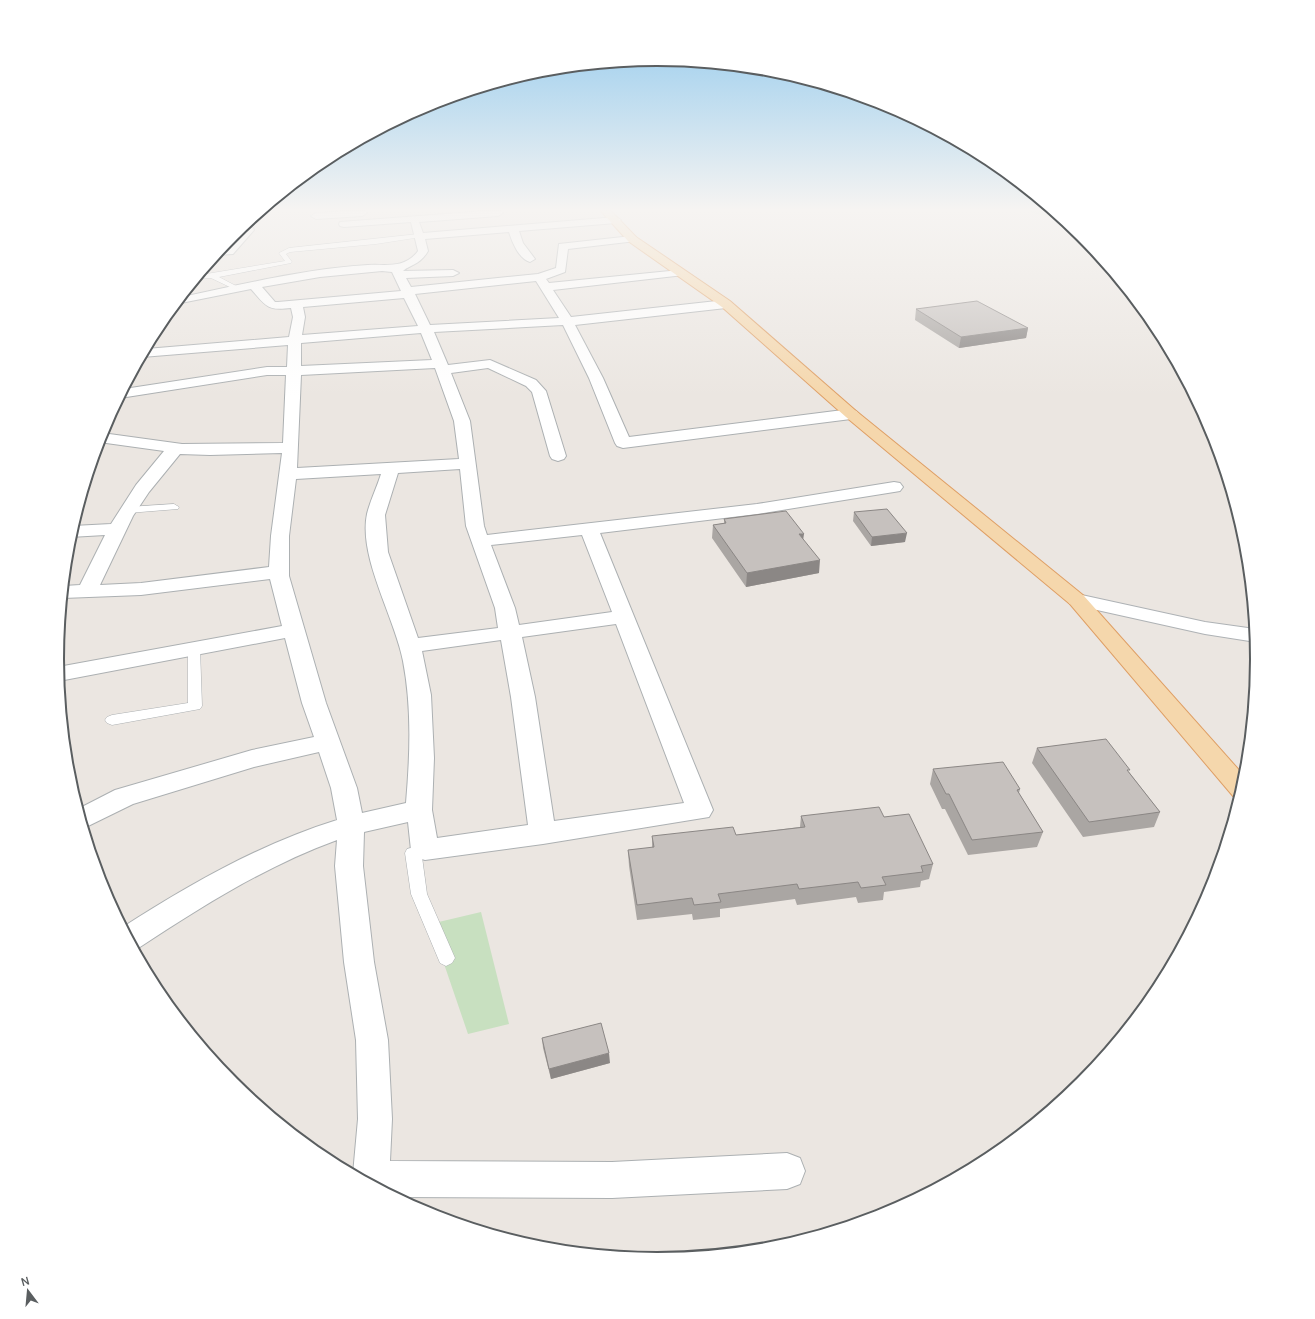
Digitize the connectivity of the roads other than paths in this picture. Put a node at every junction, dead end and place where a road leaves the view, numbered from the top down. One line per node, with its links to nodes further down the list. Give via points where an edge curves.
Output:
1 (398, 272): 12 (street)
2 (231, 273): 6 (lane)
3 (328, 273): 9 (street)
4 (551, 273): 8 (street)
5 (680, 273): 10 (street); 14 (main road)
6 (212, 276): 7 (lane); 11 (lane)
7 (204, 277)
8 (538, 277): 10 (street); 12 (street)
9 (252, 284): 11 (street); 16 (street, via 271,305)
10 (546, 287): 17 (street)
11 (236, 288): 13 (street)
12 (408, 293): 16 (street); 18 (street)
13 (186, 299)
14 (720, 300): 15 (street); 17 (street); 24 (main road)
15 (636, 302)
16 (296, 305): 19 (street, via 299,317)
17 (568, 322): 18 (street); 24 (street, via 602,387 623,443)
18 (426, 329): 19 (street); 21 (street)
19 (294, 340): 20 (street); 22 (street)
20 (150, 352)
21 (440, 366): 22 (street); 28 (street, via 490,364 531,383 539,392); 29 (street, via 462,421)
22 (294, 371): 23 (street, via 267,371); 27 (street)
23 (127, 393)
24 (851, 414): 42 (main road)
25 (106, 439): 26 (street)
26 (176, 448): 27 (street); 34 (street)
27 (290, 448): 31 (street)
28 (558, 456)
29 (467, 464): 30 (street); 38 (street, via 475,526)
30 (391, 469): 31 (street); 47 (street, via 376,515 378,552)
31 (288, 474): 39 (street, via 280,536)
32 (894, 487): 36 (street, via 757,508)
33 (174, 507): 34 (lane)
34 (128, 510): 35 (street)
35 (117, 529): 37 (street); 40 (street)
36 (590, 529): 38 (street); 43 (street)
37 (78, 532)
38 (480, 541): 45 (street, via 505,608)
39 (279, 572): 40 (street, via 141,589); 44 (street)
40 (88, 591): 41 (street)
41 (68, 592)
42 (1077, 600): 46 (street, via 1204,628); 52 (main road)
43 (624, 616): 45 (street); 56 (street, via 700,810)
44 (294, 630): 48 (street); 51 (street)
45 (510, 633): 47 (street); 56 (street, via 524,697)
46 (1250, 635)
47 (410, 646): 53 (street, via 420,695 422,758)
48 (194, 649): 49 (street); 50 (lane, via 194,706)
49 (64, 673)
50 (112, 720)
51 (327, 742): 54 (street, via 252,759 124,797); 55 (street, via 344,788)
52 (1238, 785)
53 (419, 810): 55 (street); 57 (street)
54 (85, 817)
55 (351, 825): 58 (street, via 324,834 262,862 183,903); 61 (street, via 349,866 359,962 372,1040 375,1119)
56 (544, 834): 57 (street)
57 (425, 850): 59 (lane, via 413,853 419,894)
58 (133, 936)
59 (446, 958)
60 (787, 1171): 62 (street, via 612,1180)
61 (370, 1178)
62 (375, 1181)

